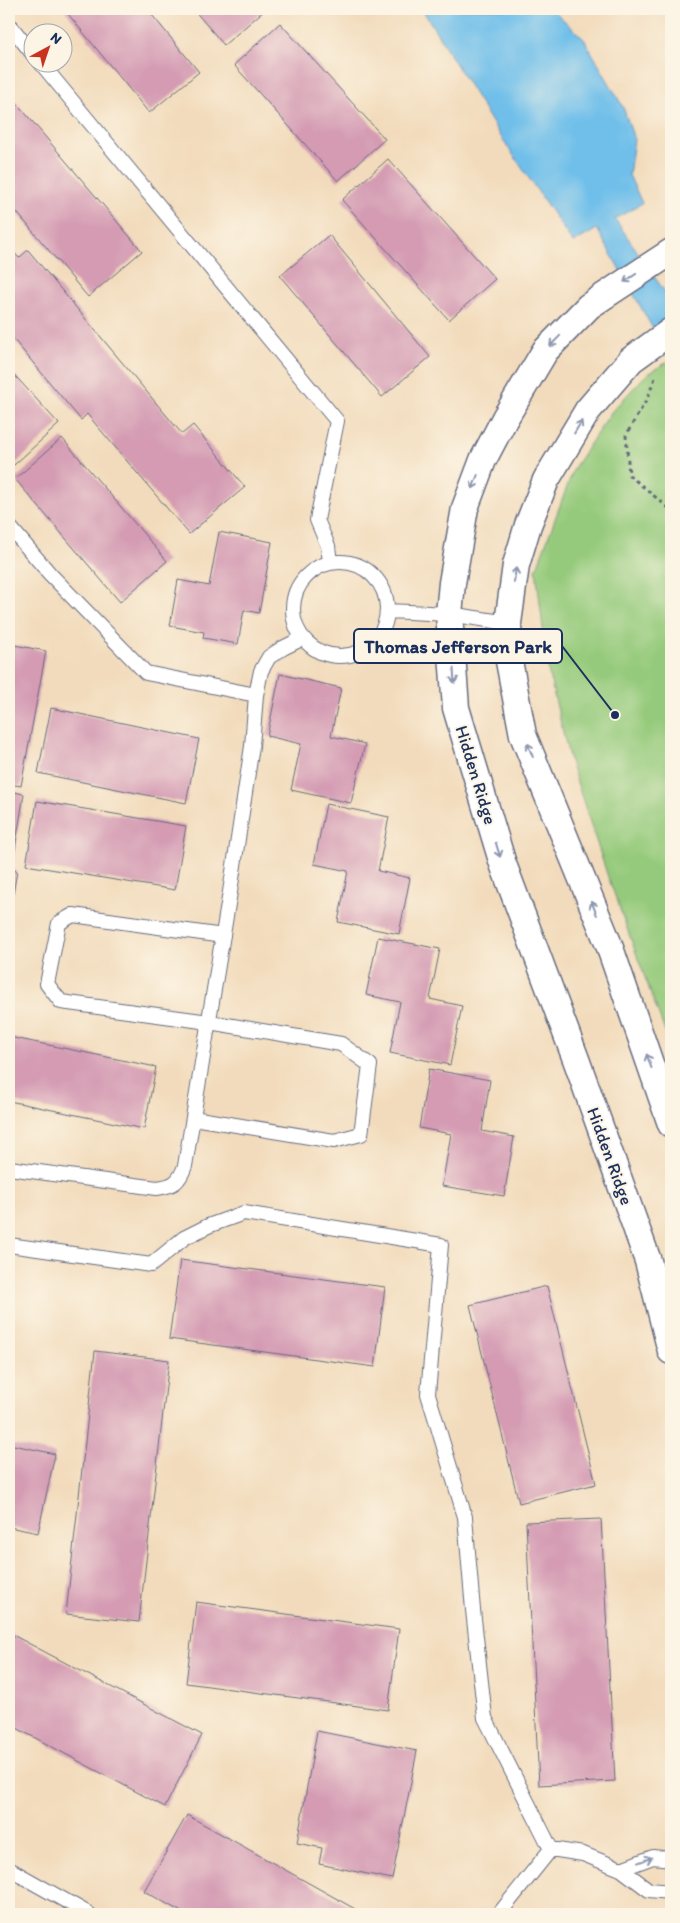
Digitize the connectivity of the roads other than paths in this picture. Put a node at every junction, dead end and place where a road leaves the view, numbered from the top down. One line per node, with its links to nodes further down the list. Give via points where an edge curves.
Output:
1 (9, 24): 2 (lane)
2 (22, 40)
3 (48, 72): 7 (lane, via 337,421 317,520 328,546)
4 (671, 252): 9 (street, Hidden Ridge, one-way to 9, via 588,306 545,351 483,460 465,508)
5 (671, 331): 10 (street, one-way to 5, via 516,566 546,480 588,410 631,360)
6 (9, 526): 12 (lane, via 50,574 146,673)
7 (330, 562): 8 (lane, via 355,563 378,579 385,592); 11 (lane, via 303,578 296,591 294,617)
8 (388, 611): 9 (lane); 11 (lane, via 381,634 360,652 334,656 312,647)
9 (450, 614): 10 (lane); 19 (street, Hidden Ridge, one-way to 19, via 456,708 497,846 648,1261)
10 (508, 623): 16 (street, one-way to 10, via 609,945 523,735 509,661)
11 (303, 638): 12 (lane, via 270,658 262,671)
12 (256, 695): 13 (lane, via 252,746)
13 (223, 936): 14 (lane); 14 (lane, via 73,915 58,923 47,984 61,1002)
14 (209, 1022): 15 (lane); 15 (lane, via 341,1044 370,1066 361,1134 334,1141)
15 (193, 1118): 17 (lane, via 185,1166 180,1178 169,1186 157,1188)
16 (671, 1124)
17 (9, 1168)
18 (9, 1245): 20 (lane, via 151,1266 184,1238 244,1213 441,1245 428,1394 465,1517 485,1718)
19 (671, 1351)
20 (551, 1849): 23 (lane, via 583,1854); 26 (lane)
21 (671, 1859): 23 (lane, one-way to 21, via 653,1857)
22 (9, 1869): 25 (lane)
23 (621, 1869): 24 (lane, via 649,1890)
24 (671, 1892)
25 (89, 1914)
26 (499, 1914)

